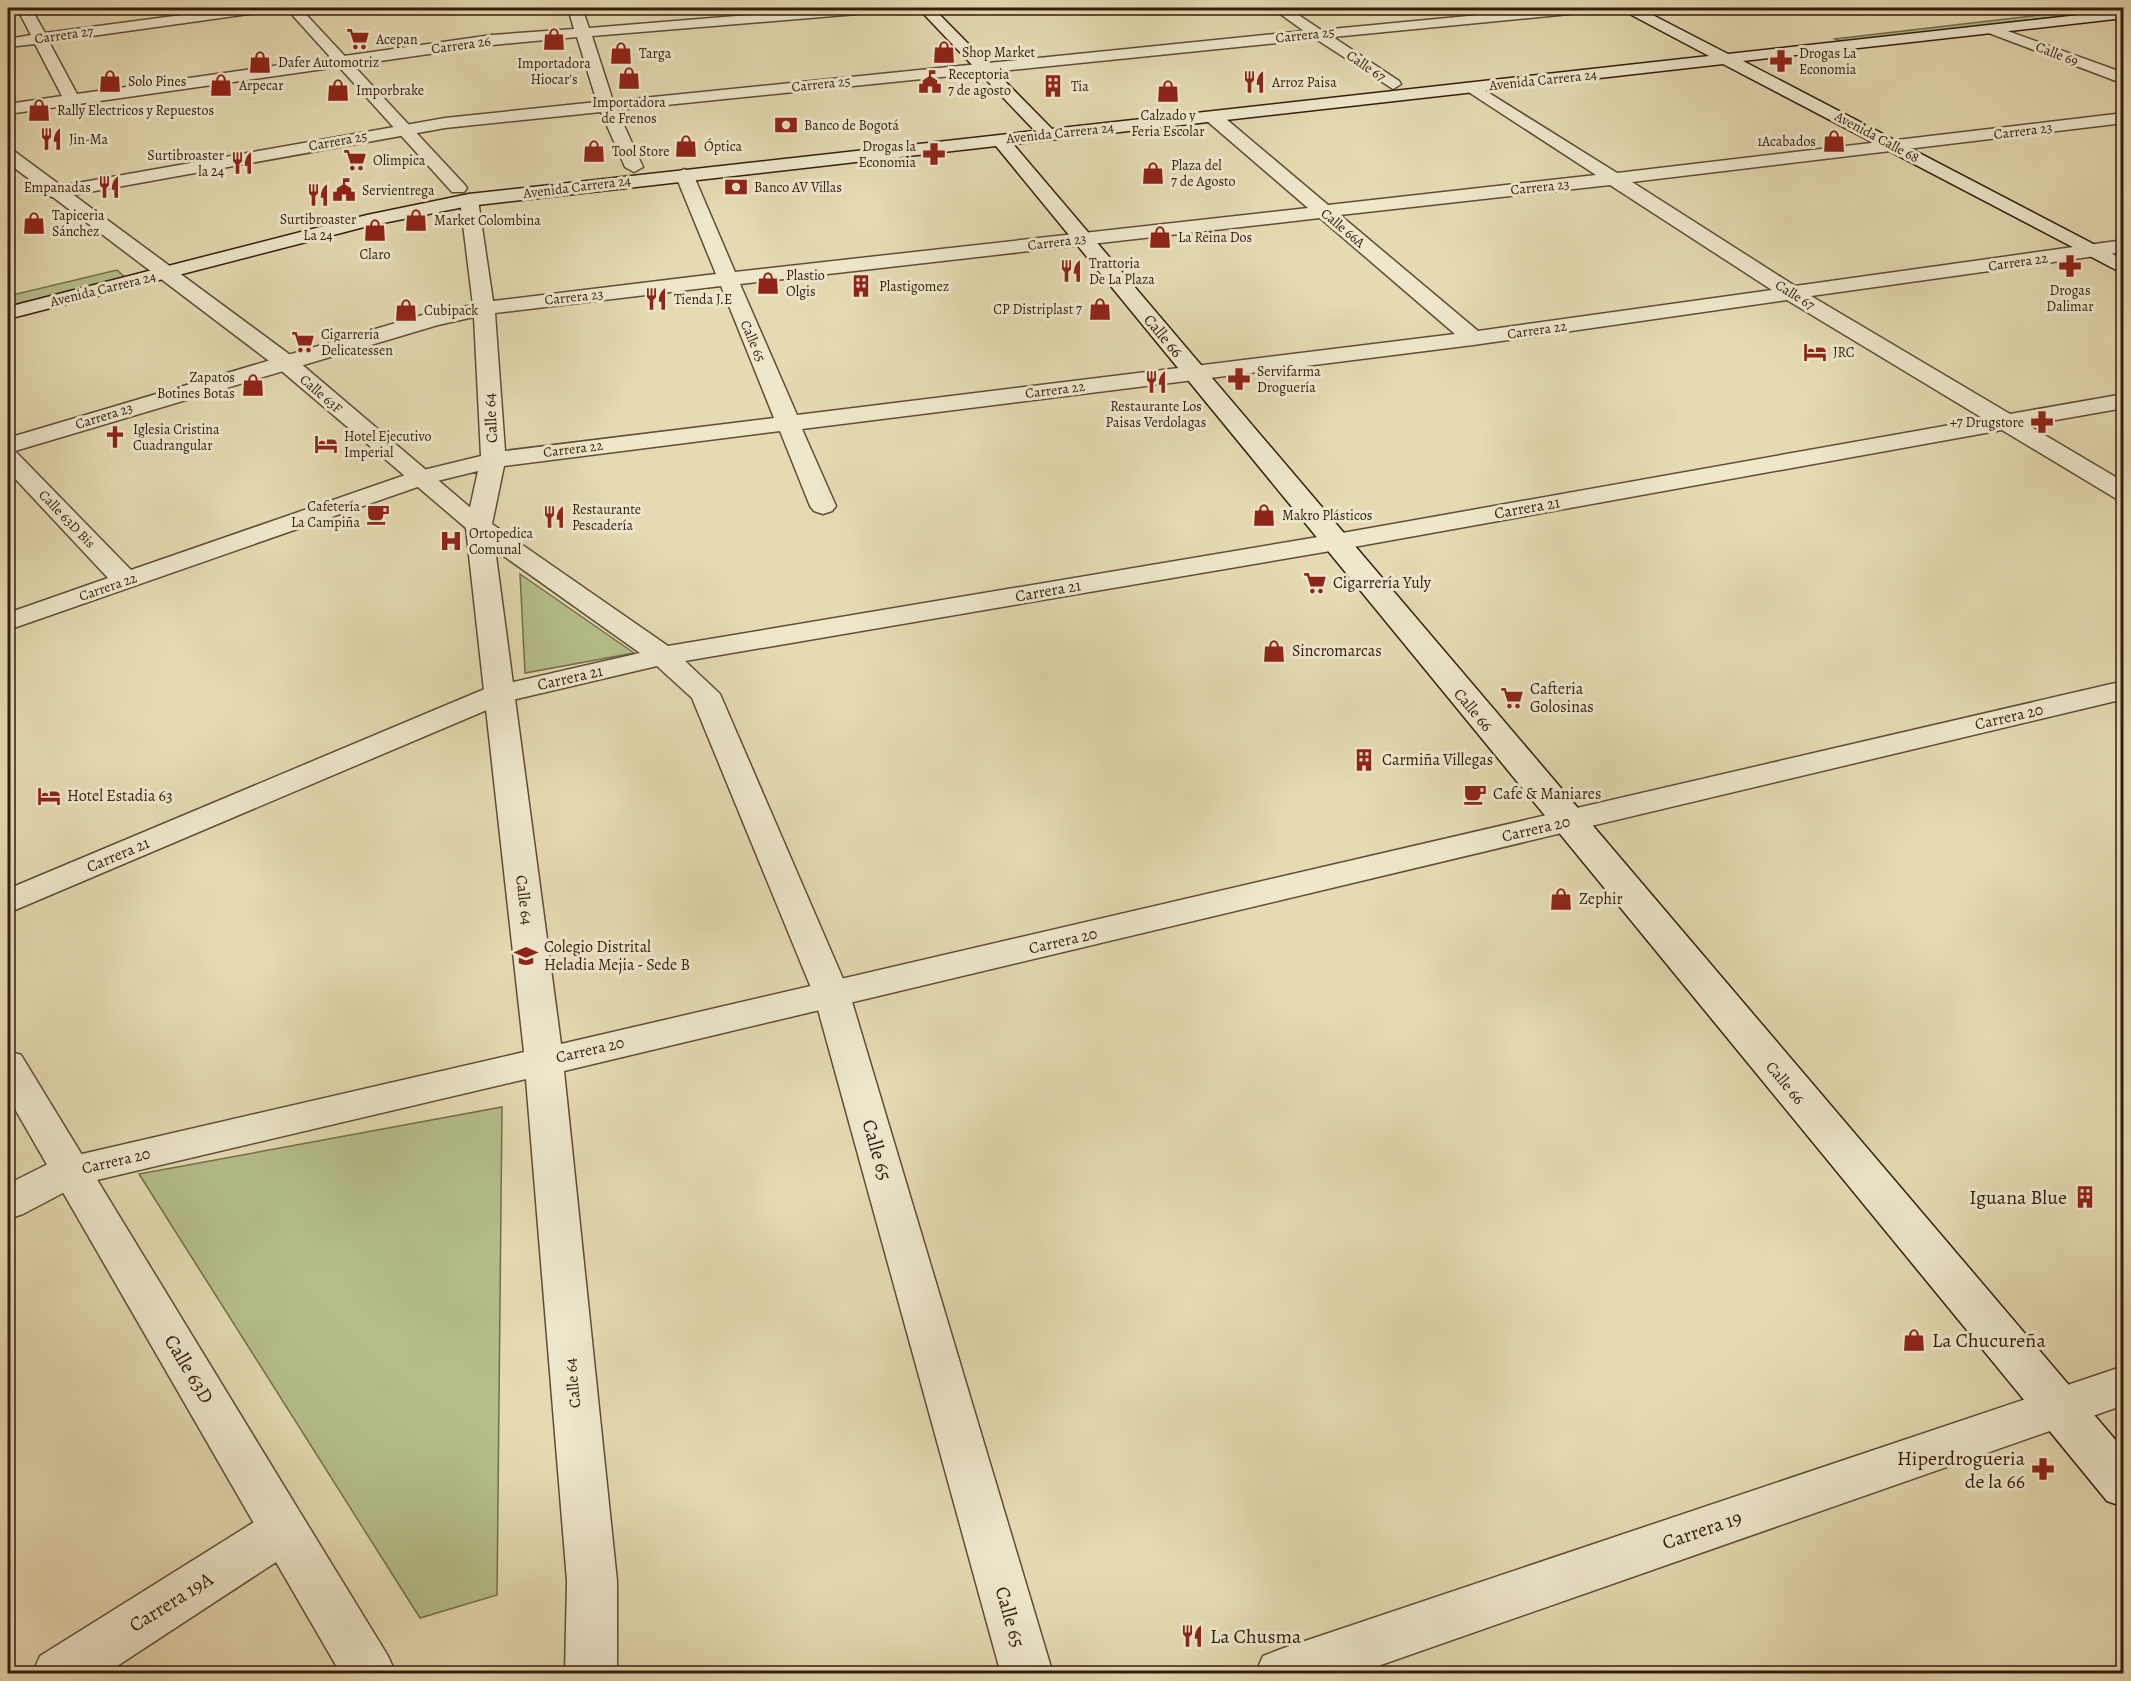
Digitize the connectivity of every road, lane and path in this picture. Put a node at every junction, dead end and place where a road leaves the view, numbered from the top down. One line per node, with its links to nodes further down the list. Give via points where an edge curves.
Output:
1 (24, 8): 15 (street)
2 (263, 8): 15 (street, Carrera 27)
3 (293, 8): 19 (street)
4 (575, 8): 13 (street)
5 (881, 8): 13 (street, Carrera 26)
6 (925, 8): 20 (street)
7 (1279, 8): 14 (street, Calle 67)
8 (1590, 8): 14 (street, Carrera 25)
9 (1629, 8): 17 (street, Avenida Calle 68)
10 (2070, 8): 17 (street, Avenida Carrera 24)
11 (2124, 14): 12 (street, Avenida Carrera 24)
12 (1991, 29): 18 (street, Avenida Carrera 24); 21 (street, Calle 69)
13 (585, 32): 19 (street, Carrera 26, via 492,40); 25 (street)
14 (1319, 34): 20 (street, Carrera 25); 22 (street, Calle 67)
15 (40, 39): 16 (street, Carrera 27); 24 (street)
16 (8, 43)
17 (1711, 50): 18 (street, Avenida Calle 68); 22 (street, Avenida Carrera 24)
18 (1730, 59): 23 (street, Avenida Carrera 24); 32 (street, Avenida Calle 68)
19 (343, 62): 24 (street, Carrera 26); 29 (street)
20 (982, 67): 25 (street, Carrera 25); 30 (street)
21 (2124, 79)
22 (1393, 84): 30 (street, Avenida Carrera 24)
23 (1473, 88): 27 (street, Avenida Carrera 24); 36 (street, Calle 67)
24 (71, 99): 26 (street, Carrera 26)
25 (607, 106): 29 (street, Carrera 25); 34 (street)
26 (8, 109)
27 (1213, 117): 30 (street, Avenida Carrera 24); 39 (street, Calle 66A)
28 (2124, 118): 32 (street, Carrera 23)
29 (404, 129): 37 (street, Carrera 25); 38 (street)
30 (1042, 129): 31 (street, Avenida Carrera 24); 34 (street, Avenida Carrera 24)
31 (1000, 140): 35 (street, Avenida Carrera 24); 40 (street, Calle 66)
32 (1894, 147): 36 (street, Carrera 23); 42 (street, Avenida Calle 68)
33 (8, 155): 37 (street, Calle 63F)
34 (634, 167): 38 (street, Avenida Carrera 24)
35 (684, 174): 38 (street, Avenida Carrera 24); 47 (street, Calle 65)
36 (1616, 178): 39 (street, Carrera 23); 48 (street, Calle 67)
37 (56, 192): 43 (street, Calle 63F)
38 (464, 194): 43 (street, Avenida Carrera 24, via 351,210); 46 (street, Avenida Carrera 24); 49 (street, Calle 64)
39 (1324, 212): 40 (street, Carrera 23); 51 (street, Calle 66A)
40 (1083, 239): 47 (street, Carrera 23); 53 (street, Calle 66)
41 (2124, 246): 42 (street, Carrera 22)
42 (2090, 252): 44 (street, Avenida Calle 68); 48 (street, Carrera 22)
43 (145, 259): 45 (street, Avenida Carrera 24); 46 (street, Calle 63F)
44 (2124, 268)
45 (99, 269)
46 (164, 273): 50 (street, Avenida Carrera 24); 52 (street, Calle 63F)
47 (727, 279): 49 (street, Carrera 23); 55 (street, Calle 65)
48 (1794, 295): 51 (street, Carrera 22); 56 (street, Calle 67)
49 (484, 308): 52 (street, Carrera 23); 59 (street, Calle 64)
50 (8, 313)
51 (1473, 338): 53 (street, Carrera 22)
52 (285, 362): 57 (street, Carrera 23); 60 (street, Calle 63F)
53 (1194, 374): 55 (street, Carrera 22); 64 (street, Calle 66)
54 (2124, 400): 56 (street, Carrera 21)
55 (787, 422): 59 (street, Carrera 22); 62 (street, Calle 65)
56 (2004, 422): 61 (street, Calle 67); 64 (street, Carrera 21)
57 (8, 446)
58 (8, 457): 65 (street, Calle 63D Bis)
59 (493, 460): 60 (street, Carrera 22); 63 (street, Calle 64)
60 (420, 478): 63 (street, Calle 63F); 65 (street, Carrera 22)
61 (2124, 493)
62 (823, 506)
63 (479, 526): 67 (street, Calle 63F); 69 (street, Calle 64)
64 (1334, 543): 67 (street, Carrera 21); 70 (street, Calle 66)
65 (126, 581): 66 (street, Carrera 22)
66 (8, 622)
67 (663, 656): 69 (street, Carrera 21); 72 (street, Calle 65, via 705,694)
68 (2124, 690): 70 (street, Carrera 20)
69 (498, 694): 71 (street, Carrera 21); 73 (street, Calle 64)
70 (1568, 822): 72 (street, Carrera 20); 78 (street, Calle 66)
71 (8, 902)
72 (832, 995): 73 (street, Carrera 20); 84 (street, Calle 65)
73 (544, 1060): 75 (street, Carrera 20); 83 (street, Calle 64, via 592,1581)
74 (8, 1065): 75 (street, Calle 63D)
75 (70, 1171): 76 (street, Carrera 20); 80 (street, Calle 63D)
76 (8, 1203)
77 (2124, 1385): 78 (street, Carrera 19)
78 (2057, 1410): 79 (street, Calle 66); 85 (street, Carrera 19)
79 (2124, 1486)
80 (284, 1530): 81 (street, Carrera 19A); 82 (street, Calle 63D)
81 (58, 1674)
82 (370, 1674)
83 (591, 1674)
84 (1027, 1674)
85 (1281, 1674)

